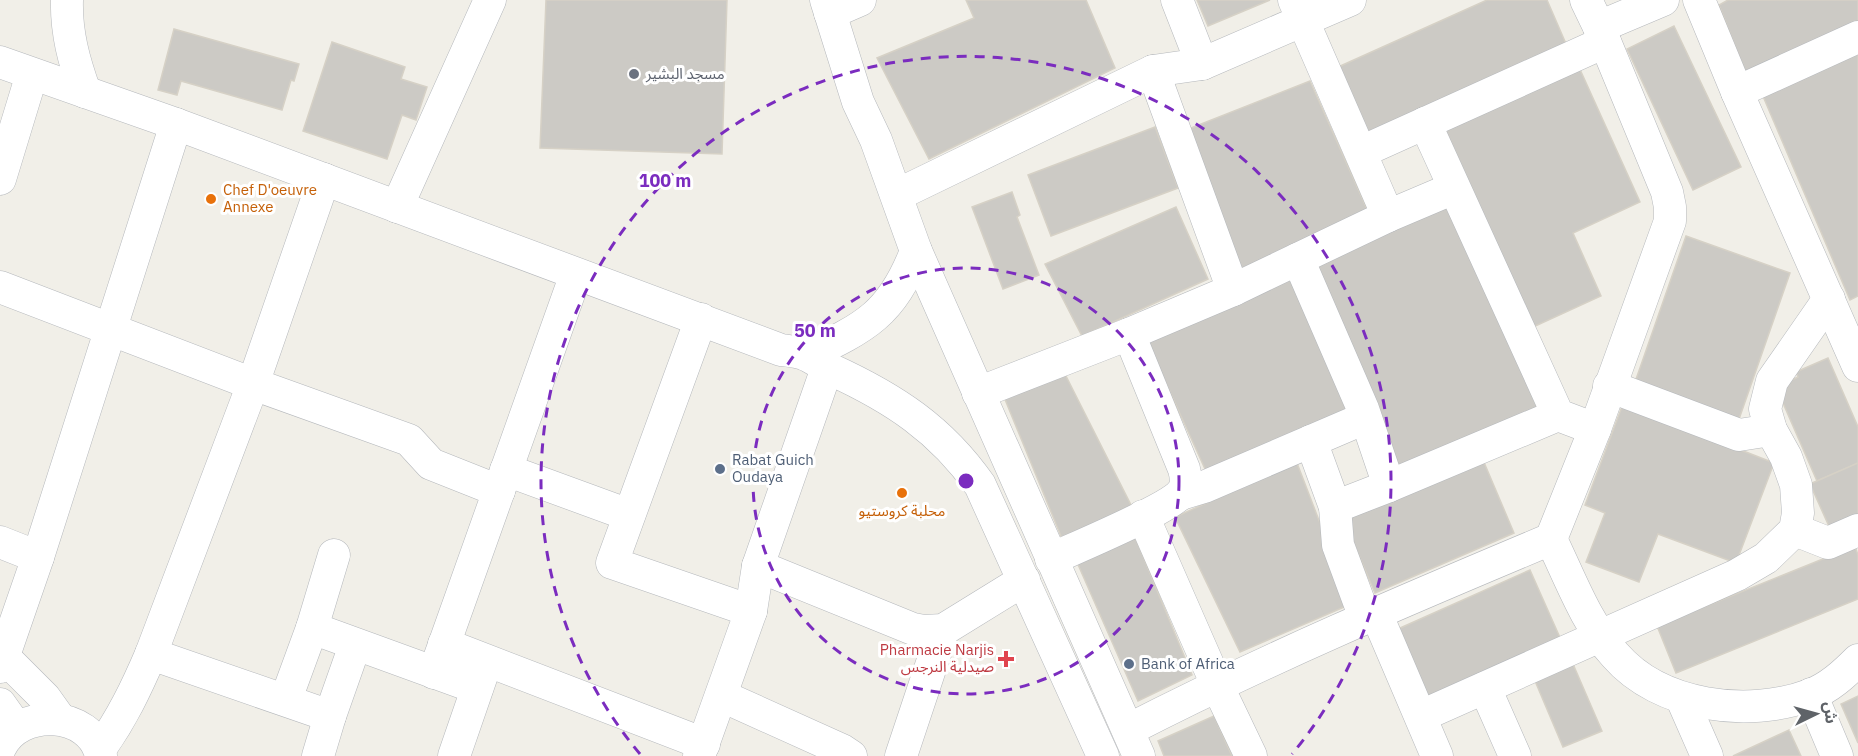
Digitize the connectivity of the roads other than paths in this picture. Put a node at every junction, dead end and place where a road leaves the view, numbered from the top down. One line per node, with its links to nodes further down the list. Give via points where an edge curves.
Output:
1 (68, 0): 16 (street, via 69,37)
2 (490, 0): 25 (street)
3 (860, 0): 8 (street)
4 (1177, 0): 13 (street)
5 (1350, 0): 9 (street)
6 (1663, 0): 10 (street)
7 (1699, 0): 17 (street)
8 (828, 7): 24 (street, via 858,102)
9 (1298, 10): 13 (street); 20 (street)
10 (1597, 23): 18 (street); 40 (street, via 1670,207 1670,220)
11 (1858, 37): 17 (street)
12 (0, 62): 15 (street)
13 (1202, 64): 14 (street)
14 (1153, 71): 24 (street); 31 (street)
15 (32, 74): 16 (street); 21 (street)
16 (85, 92): 19 (street)
17 (1737, 92): 32 (street)
18 (1425, 123): 20 (street); 23 (street)
19 (176, 124): 22 (street); 35 (street)
20 (1361, 152): 26 (street)
21 (0, 179)
22 (324, 179): 25 (street); 39 (street)
23 (1454, 188): 26 (street); 42 (street)
24 (897, 195): 27 (street)
25 (397, 207): 29 (street)
26 (1388, 216): 28 (street)
27 (916, 251): 37 (street, via 898,292 883,309); 41 (street)
28 (1298, 259): 31 (street); 43 (street)
29 (576, 274): 33 (street); 47 (street)
30 (0, 287): 35 (street)
31 (1233, 290): 36 (street)
32 (1829, 299): 34 (street); 45 (street, via 1772,381 1765,409)
33 (700, 320): 37 (street); 51 (street)
34 (1850, 323): 38 (street)
35 (110, 330): 39 (street); 58 (street)
36 (1129, 334): 41 (street); 49 (street, via 1185,469)
37 (817, 361): 60 (street); 61 (street, via 893,401 945,441 980,485)
38 (1858, 366)
39 (253, 384): 47 (street, via 409,440 431,464); 68 (street)
40 (1609, 386): 44 (street); 45 (street, via 1739,435)
41 (978, 393): 59 (street)
42 (1558, 415): 44 (street); 48 (street)
43 (1365, 418): 46 (street); 48 (street)
44 (1595, 429): 55 (street)
45 (1771, 430): 53 (street, via 1796,485)
46 (1311, 441): 49 (street); 50 (street)
47 (502, 480): 51 (street); 69 (street)
48 (1389, 486): 50 (street)
49 (1181, 494): 52 (street)
50 (1335, 507): 63 (street, via 1338,544)
51 (629, 515): 62 (street, via 612,563)
52 (1143, 516): 59 (street); 73 (street)
53 (1795, 530): 54 (street, via 1828,543); 66 (street, via 1766,558 1737,575)
54 (1858, 530)
55 (1551, 539): 63 (street); 66 (street)
56 (0, 542): 58 (street)
57 (334, 555): 64 (street)
58 (38, 557): 70 (street)
59 (1051, 559): 83 (street)
60 (758, 566): 62 (street); 65 (street, via 913,629)
61 (1024, 580): 65 (street); 91 (street)
62 (751, 610): 76 (street)
63 (1370, 615): 73 (street); 80 (street)
64 (312, 628): 67 (street); 77 (street)
65 (944, 630): 90 (street)
66 (1598, 635): 74 (street); 78 (street, via 1637,675)
67 (355, 645): 69 (street); 79 (street)
68 (151, 654): 77 (street); 85 (street, via 135,692)
69 (439, 659): 72 (street)
70 (1, 660): 81 (street, via 45,698)
71 (1858, 660): 75 (street, via 1841,677)
72 (482, 674): 84 (street); 89 (street)
73 (1217, 685): 83 (street); 92 (street)
74 (1485, 688): 80 (street); 86 (street)
75 (1811, 694): 78 (street, via 1768,706); 95 (street)
76 (722, 696): 84 (street); 87 (street)
77 (286, 699): 79 (street)
78 (1682, 699): 94 (street)
79 (330, 716): 88 (street)
80 (1421, 716): 93 (street)
81 (60, 719): 82 (street); 85 (street, via 83,729)
82 (6, 727)
83 (1133, 743)
84 (702, 750)
85 (101, 752)
86 (1507, 753)
87 (845, 754)
88 (318, 756)
89 (454, 756)
90 (901, 756)
91 (1103, 756)
92 (1251, 756)
93 (1437, 756)
94 (1707, 756)
95 (1837, 756)

